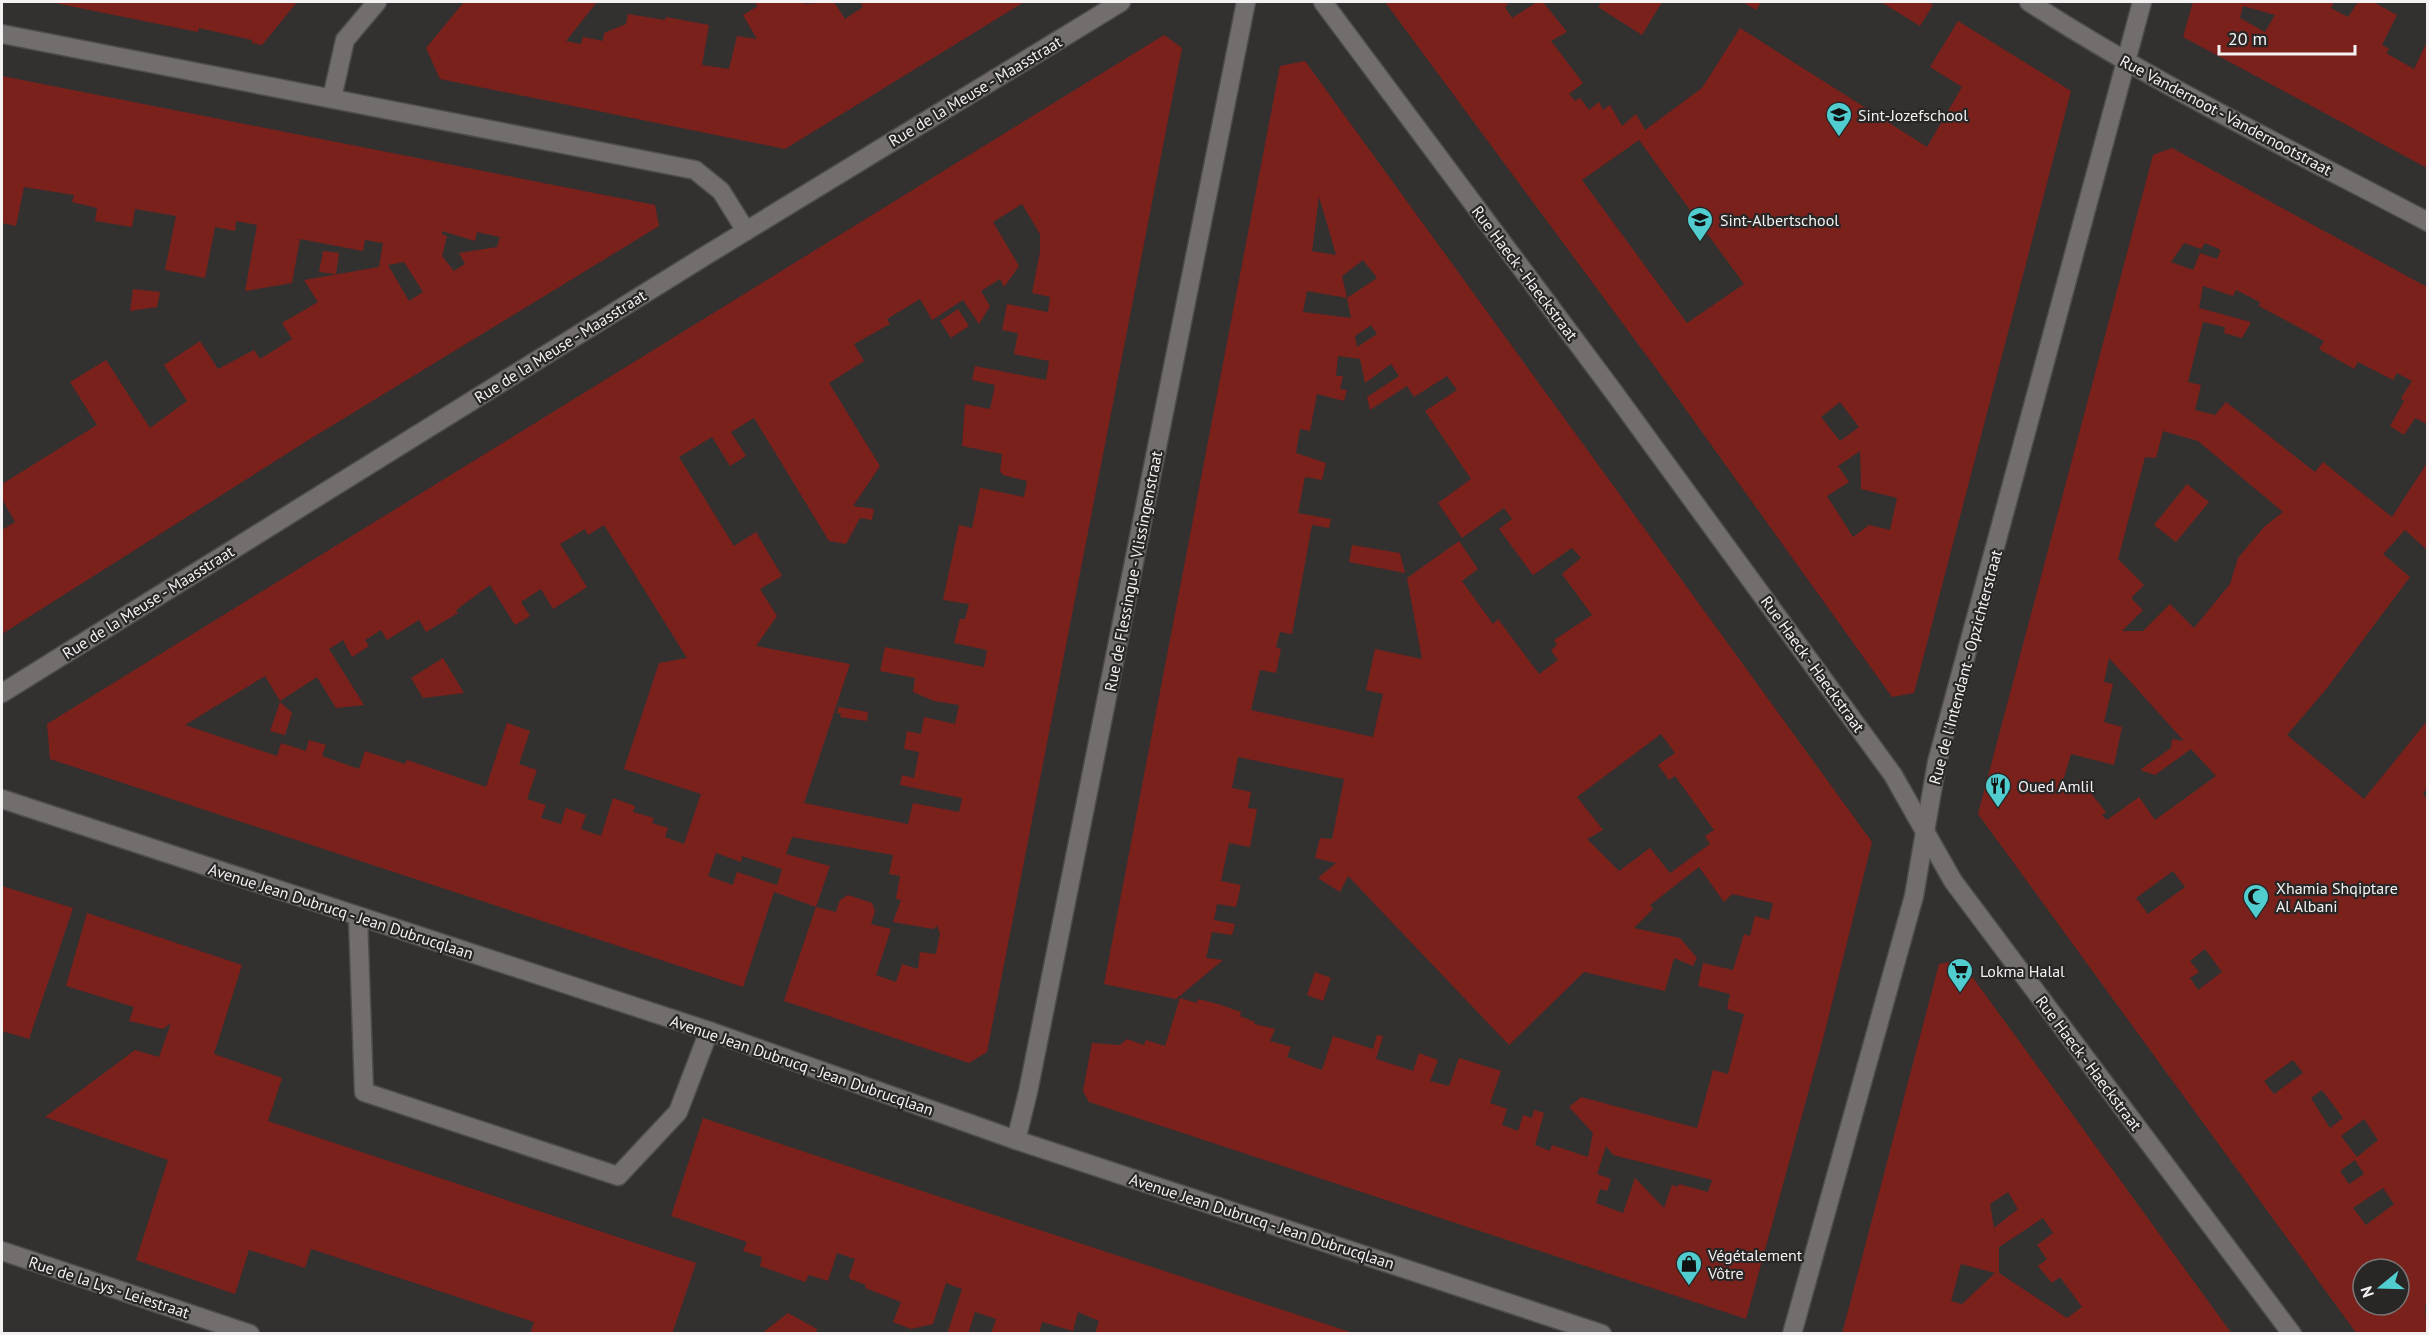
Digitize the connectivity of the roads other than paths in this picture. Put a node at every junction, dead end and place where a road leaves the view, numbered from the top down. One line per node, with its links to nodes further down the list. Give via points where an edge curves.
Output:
1 (377, 2): 9 (street, via 345,40)
2 (1121, 2): 11 (street, Rue de la Meuse - Maasstraat)
3 (1246, 2): 17 (street, Rue de Flessingue - Vlissingenstraat, via 1029,1092)
4 (1323, 2): 14 (street, Rue Haeck - Haeckstraat, via 1893,775)
5 (2029, 2): 8 (street, Rue Vandernoot - Vandernootstraat)
6 (2142, 2): 8 (street, Rue de l'Intendant - Opzichterstraat)
7 (2, 34): 9 (street)
8 (2127, 62): 10 (street, Rue Vandernoot - Vandernootstraat); 14 (street, Rue de l'Intendant - Opzichterstraat, via 1937,762)
9 (332, 98): 11 (street, via 695,170 721,191)
10 (2427, 222)
11 (746, 231): 12 (street, Rue de la Meuse - Maasstraat)
12 (2, 693)
13 (2, 799): 15 (street, Avenue Jean Dubrucq - Jean Dubrucqlaan)
14 (1925, 831): 21 (street, Rue de l'Intendant - Opzichterstraat, via 1914,896); 22 (street, Rue Haeck - Haeckstraat, via 1953,881)
15 (358, 917): 16 (street, Avenue Jean Dubrucq - Jean Dubrucqlaan); 16 (street, via 364,1092 618,1176 678,1112)
16 (709, 1031): 17 (street, Avenue Jean Dubrucq - Jean Dubrucqlaan)
17 (1016, 1140): 20 (street, Avenue Jean Dubrucq - Jean Dubrucqlaan)
18 (2, 1251): 19 (street, Rue de la Lys - Leiestraat)
19 (250, 1334)
20 (1602, 1334)
21 (1792, 1334)
22 (2292, 1334)

